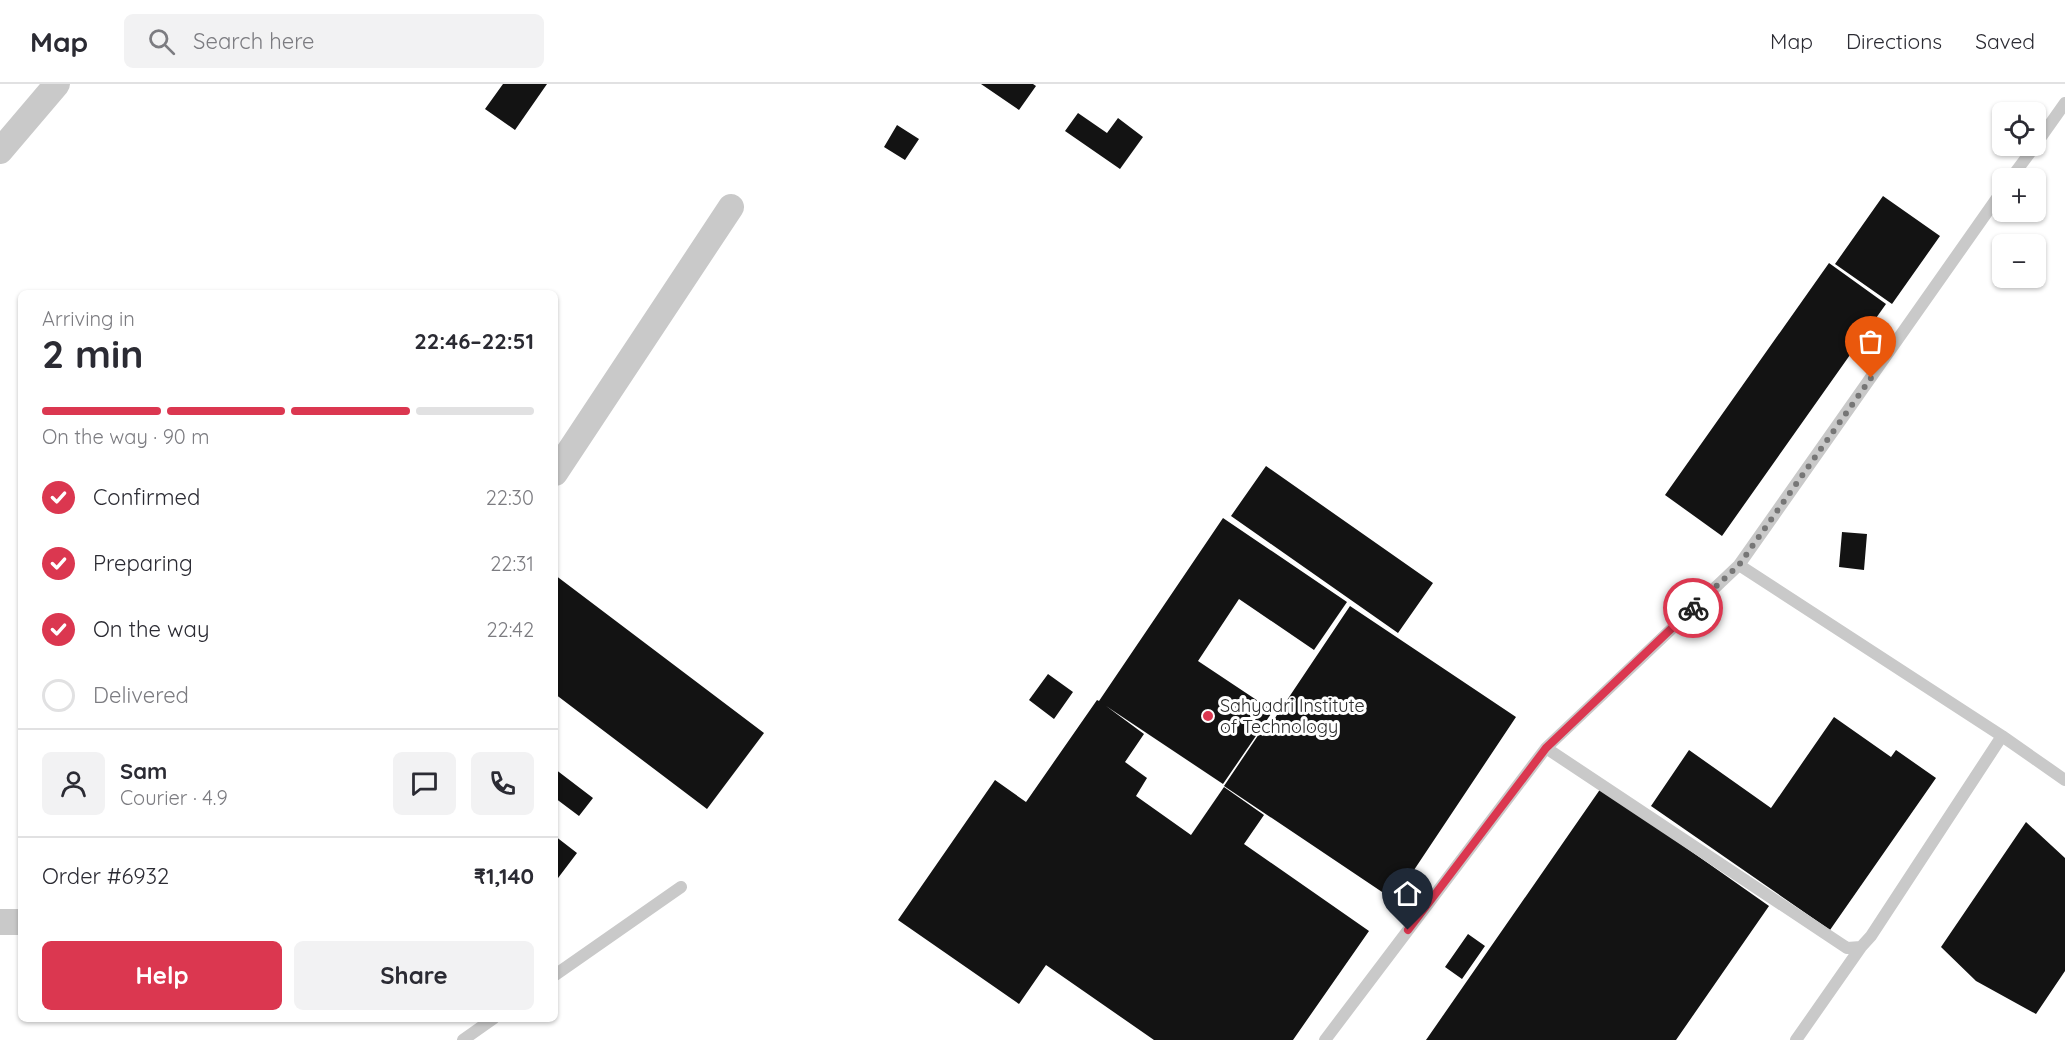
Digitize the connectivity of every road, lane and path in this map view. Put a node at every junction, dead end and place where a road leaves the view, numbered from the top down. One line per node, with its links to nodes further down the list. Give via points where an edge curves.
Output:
1 (57, 84): 4 (street)
2 (2065, 103): 3 (lane)
3 (2046, 130)
4 (0, 151)
5 (1992, 205): 8 (lane)
6 (731, 207): 7 (street)
7 (558, 468)
8 (1739, 565): 9 (lane); 10 (lane)
9 (2002, 736): 11 (lane); 15 (lane)
10 (1546, 748): 15 (lane, via 1847,948); 19 (lane)
11 (2065, 780)
12 (681, 887): 16 (lane)
13 (0, 922): 14 (street)
14 (18, 922)
15 (1861, 947): 20 (lane)
16 (558, 973)
17 (488, 1022): 18 (lane)
18 (463, 1040)
19 (1325, 1040)
20 (1796, 1040)

